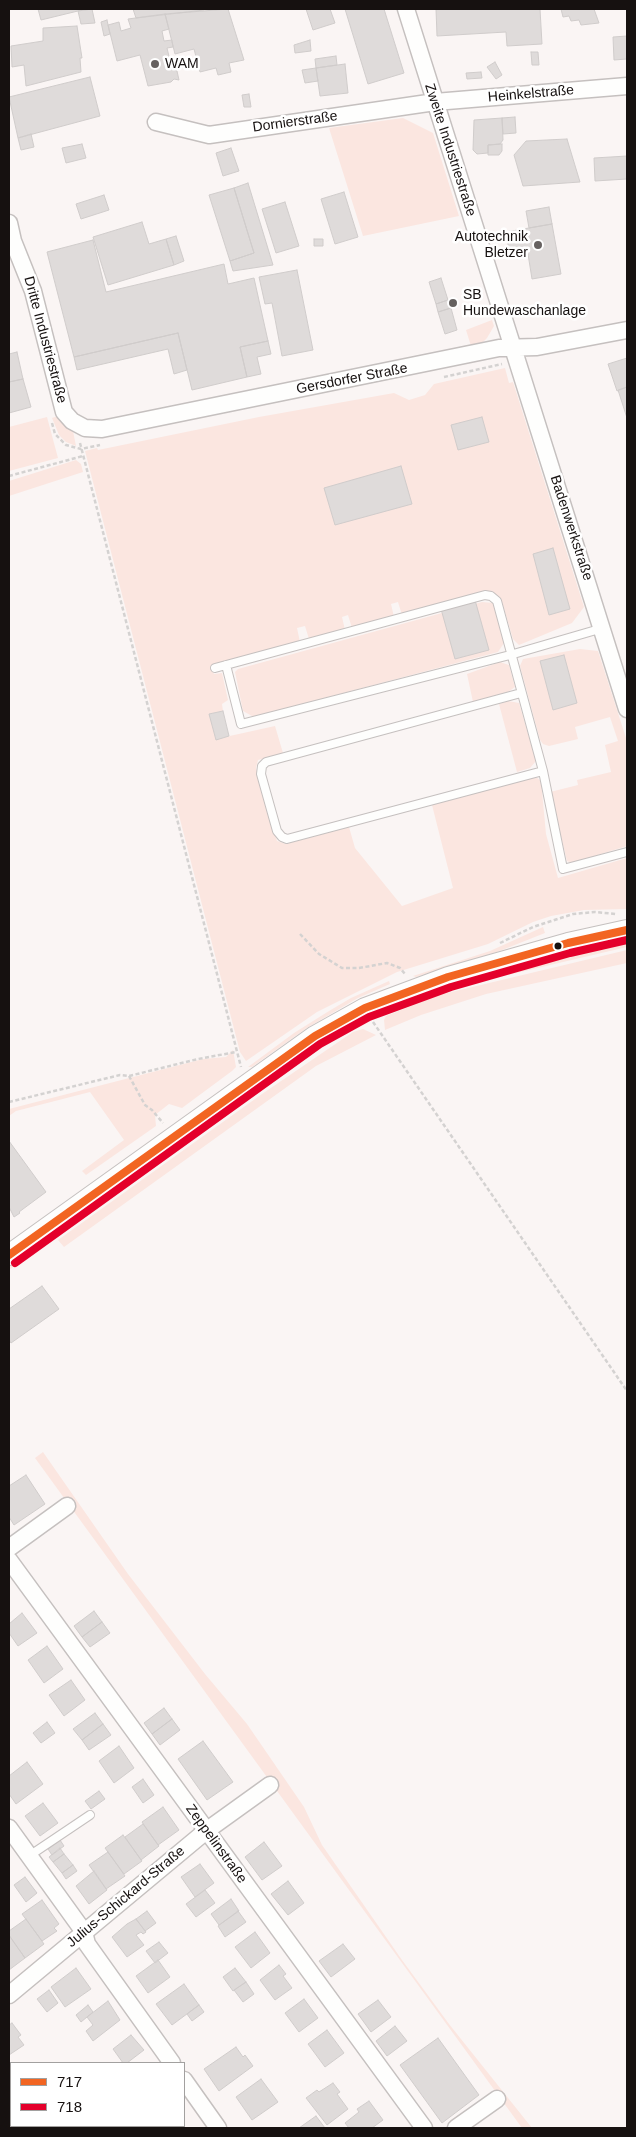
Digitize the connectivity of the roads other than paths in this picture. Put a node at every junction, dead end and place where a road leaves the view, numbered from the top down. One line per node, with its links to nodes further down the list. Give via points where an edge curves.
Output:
1 (406, 9): 3 (street, Zweite Industriestraße)
2 (627, 86): 3 (street, Heinkelstraße)
3 (435, 102): 4 (street, Dornierstraße, via 209,135); 7 (street, Zweite Industriestraße)
4 (156, 122)
5 (9, 223): 8 (street, Dritte Industriestraße, via 33,292 64,412)
6 (627, 330): 7 (street, Gersdorfer Straße, via 537,347)
7 (513, 348): 8 (street, Gersdorfer Straße, via 102,429); 9 (street, Badenwerkstraße)
8 (77, 424)
9 (603, 628): 10 (lane); 14 (street, Badenwerkstraße)
10 (510, 655): 11 (lane, via 497,602 485,595); 11 (lane, via 241,724); 13 (lane)
11 (226, 665): 12 (lane)
12 (215, 668)
13 (521, 693): 15 (lane); 15 (lane, via 266,762 261,769 277,831 288,838)
14 (627, 709)
15 (543, 771): 16 (lane, via 562,869)
16 (627, 852)
17 (625, 921): 18 (street, via 568,943 414,988 365,1008 315,1036)
18 (9, 1255)
19 (67, 1506): 20 (street)
20 (9, 1548)
21 (9, 1560): 25 (street, Zeppelinstraße)
22 (270, 1784): 25 (street, Julius-Schickard-Straße)
23 (90, 1815): 26 (lane)
24 (9, 1828): 26 (street)
25 (206, 1830): 27 (street, Julius-Schickard-Straße); 33 (street, Zeppelinstraße)
26 (29, 1856): 27 (street)
27 (84, 1932): 28 (street, Julius-Schickard-Straße); 29 (street, via 87,1944)
28 (9, 1995)
29 (171, 2062)
30 (185, 2081): 32 (street)
31 (497, 2099): 34 (street)
32 (218, 2128)
33 (424, 2128)
34 (456, 2128)

